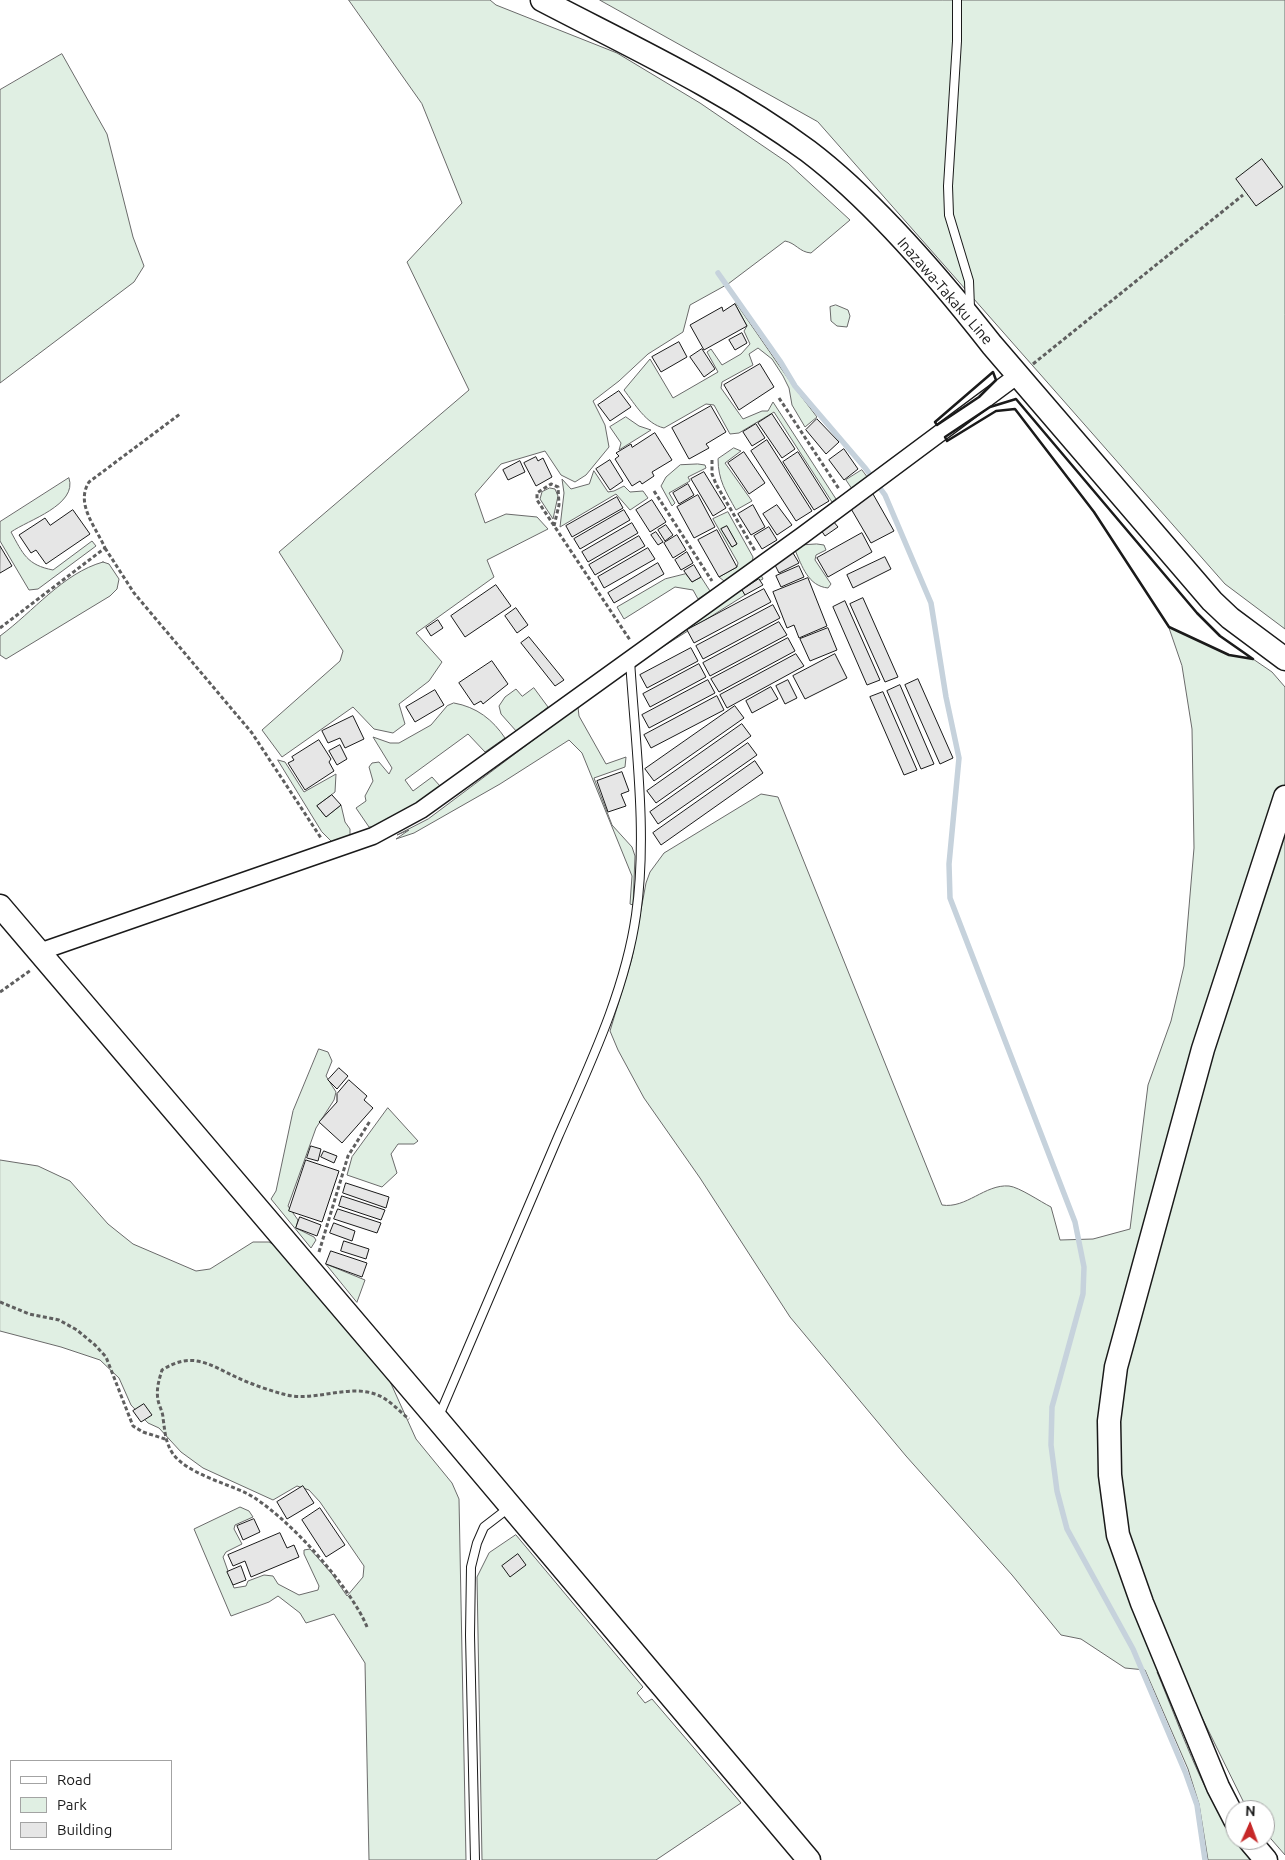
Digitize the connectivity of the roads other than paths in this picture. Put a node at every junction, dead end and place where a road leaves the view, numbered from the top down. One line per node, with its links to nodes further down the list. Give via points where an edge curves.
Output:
1 (542, 0): 3 (street, Inazawa-Takaku Line, via 722,94 809,152 871,207)
2 (957, 0): 3 (lane, via 949,215 969,281)
3 (970, 317): 4 (street, Inazawa-Takaku Line)
4 (1018, 375): 5 (street); 6 (street, Inazawa-Takaku Line, via 1212,601)
5 (634, 656): 9 (street, via 421,810 373,836); 10 (lane, via 642,872 628,956 584,1076)
6 (1285, 659)
7 (1285, 797): 12 (street, via 1203,1049 1116,1367 1109,1421 1110,1475 1118,1535 1142,1603)
8 (0, 906): 9 (street)
9 (42, 956): 10 (street)
10 (437, 1419): 11 (street)
11 (511, 1506): 14 (lane, via 484,1527 476,1543 471,1567); 15 (street)
12 (1225, 1801)
13 (1258, 1850): 16 (street)
14 (475, 1860)
15 (809, 1860)
16 (1266, 1860)

